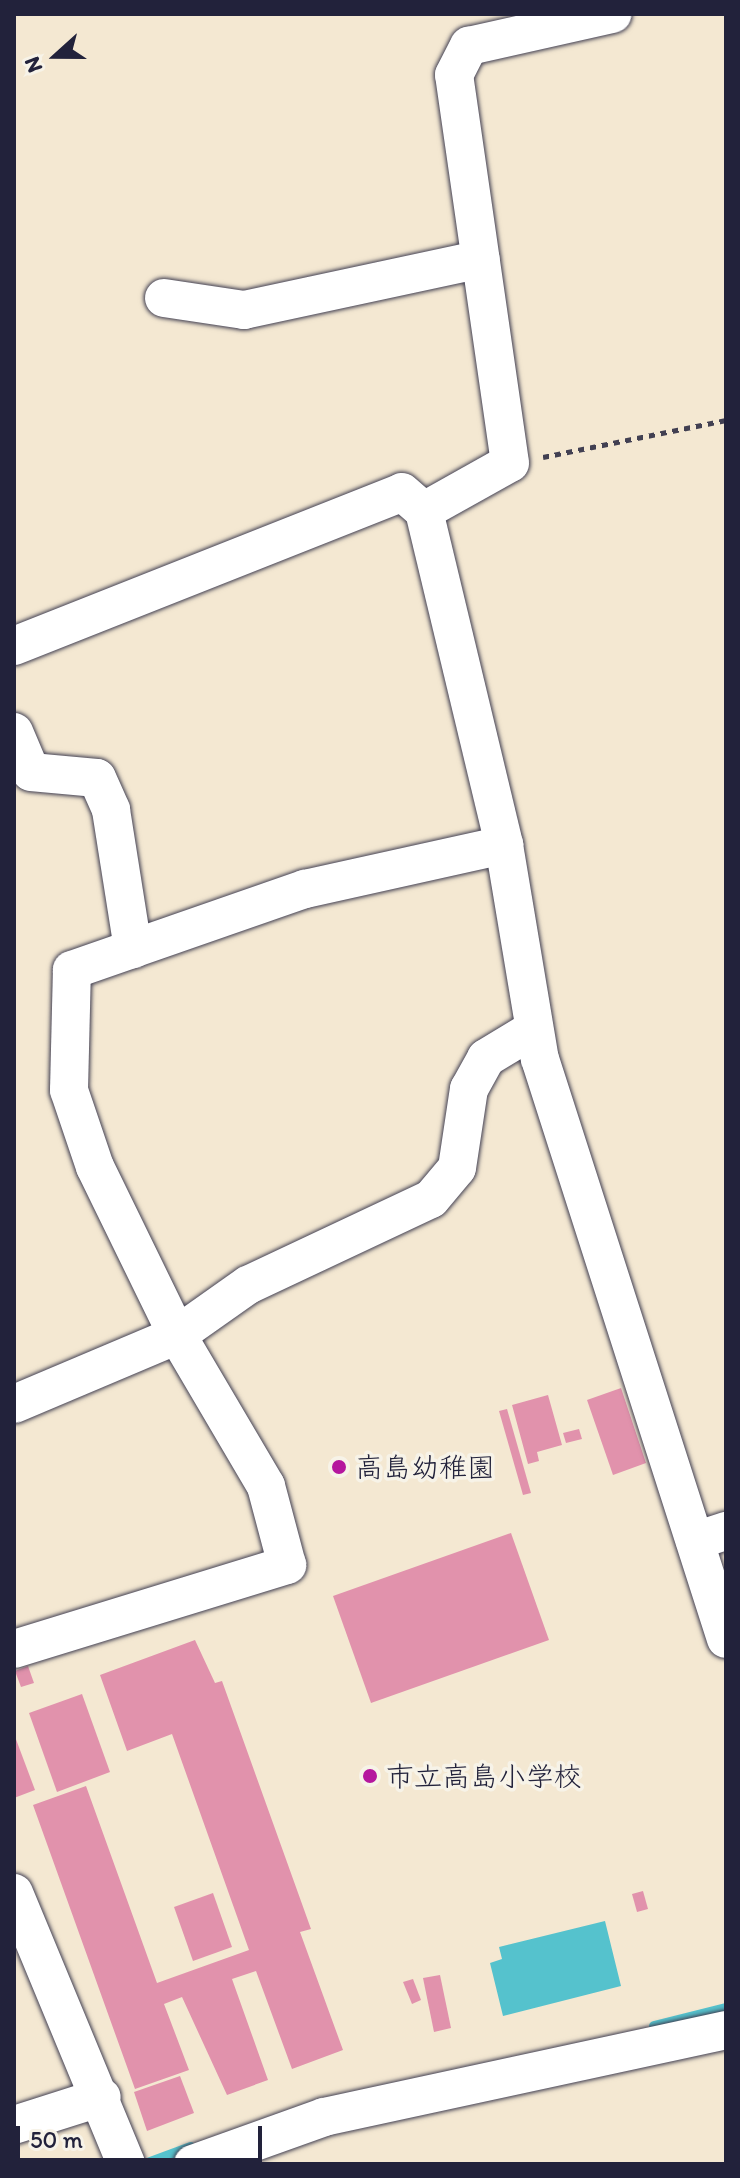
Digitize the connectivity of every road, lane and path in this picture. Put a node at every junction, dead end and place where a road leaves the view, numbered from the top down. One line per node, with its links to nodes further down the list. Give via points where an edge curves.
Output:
1 (612, 14): 2 (street, via 469,46 454,75)
2 (481, 259): 3 (street, via 244,310); 5 (street)
3 (164, 298)
4 (726, 420): 5 (path)
5 (510, 463): 6 (street)
6 (424, 511): 7 (street, via 402,492); 9 (street)
7 (14, 646)
8 (14, 732): 10 (street, via 31,772 97,778 111,810)
9 (504, 845): 10 (street, via 305,889); 11 (street)
10 (133, 949): 12 (street, via 72,970 69,1090 95,1167)
11 (534, 1029): 12 (street, via 486,1058 469,1089 457,1168 431,1199 248,1285); 14 (street)
12 (177, 1335): 13 (street); 16 (street, via 266,1486 287,1565)
13 (14, 1404)
14 (710, 1536): 15 (street)
15 (726, 1639)
16 (14, 1649)
17 (14, 1893): 19 (street)
18 (726, 2030): 22 (street, via 324,2117)
19 (102, 2097): 20 (street); 21 (street)
20 (14, 2125)
21 (126, 2163)
22 (193, 2164)

